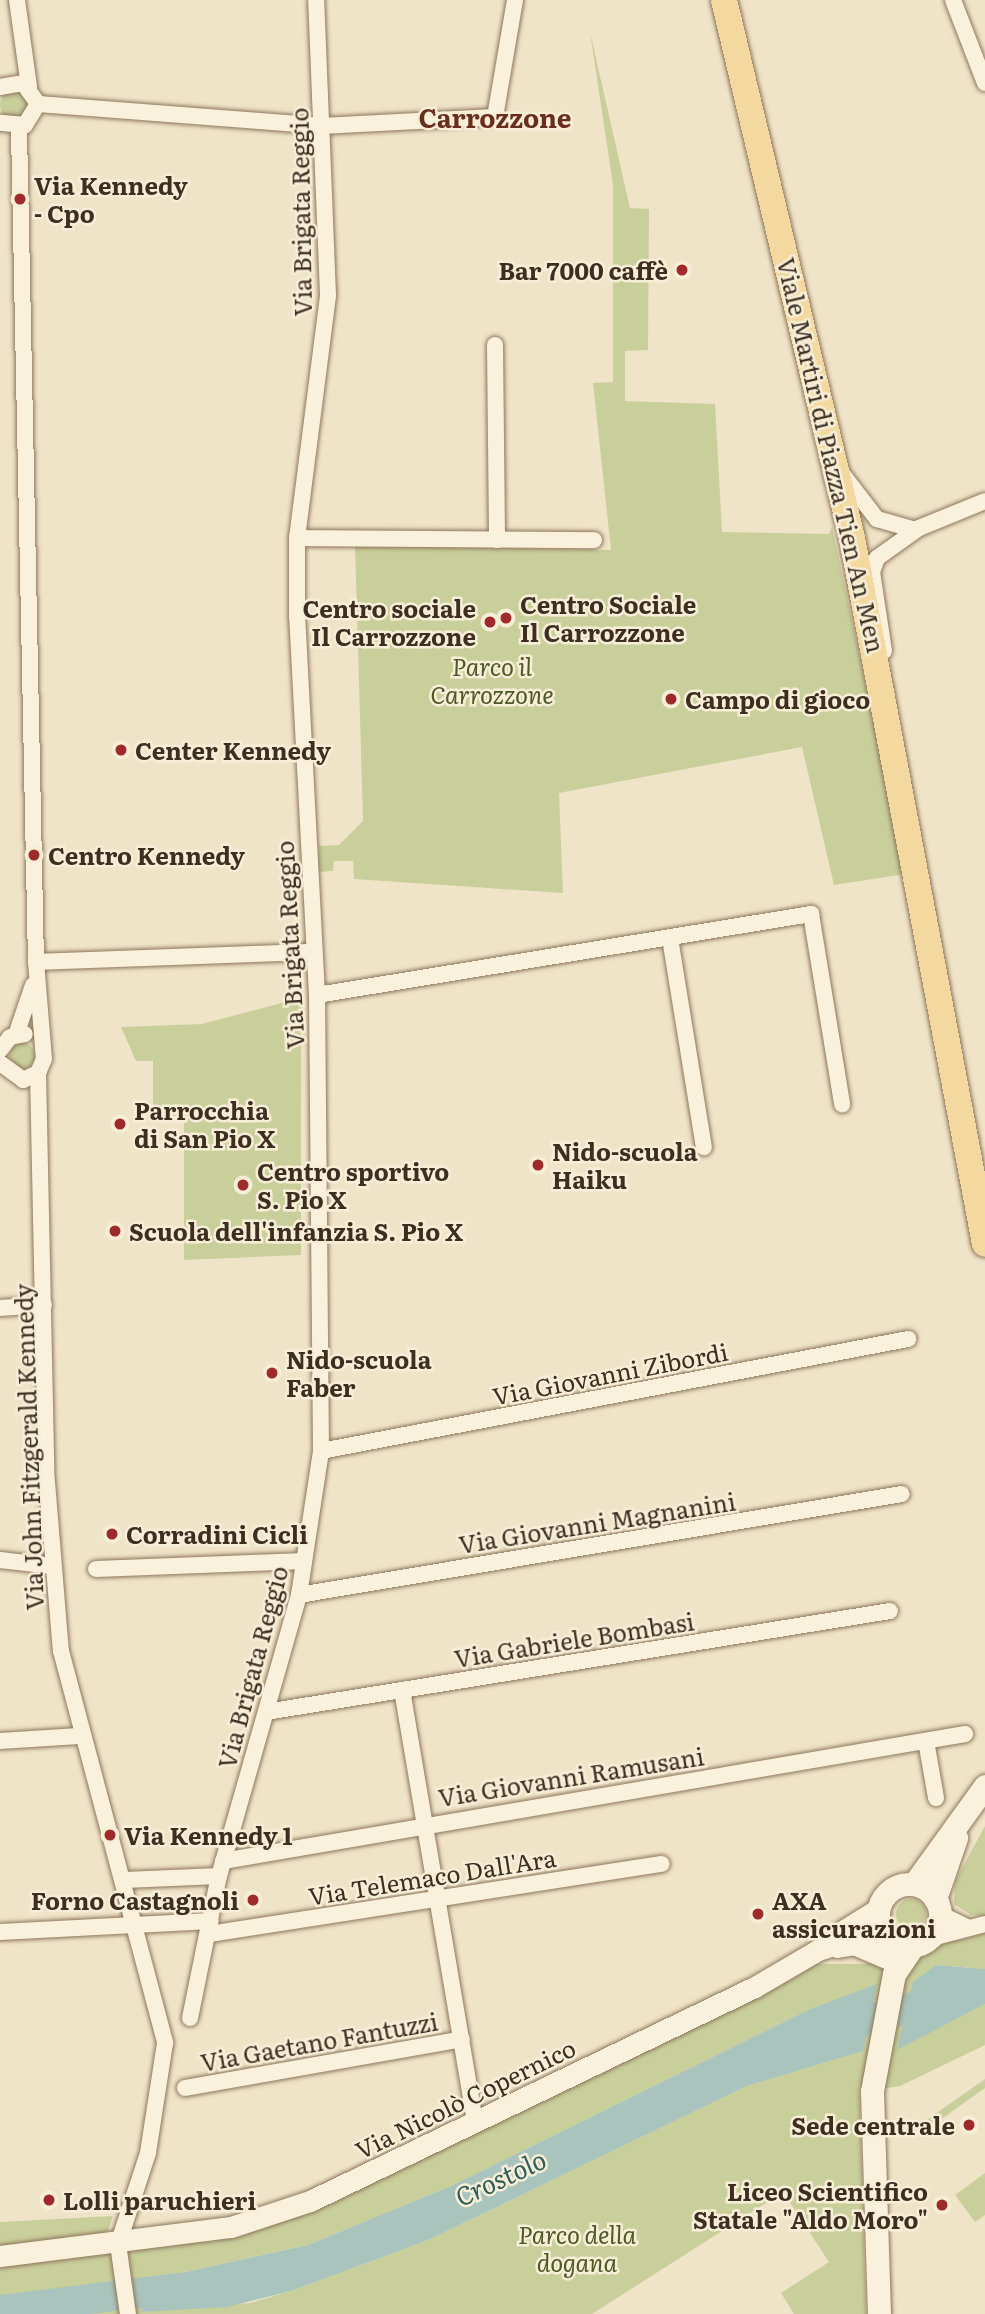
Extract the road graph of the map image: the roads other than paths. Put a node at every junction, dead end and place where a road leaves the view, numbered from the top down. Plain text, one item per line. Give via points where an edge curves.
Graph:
1 (17, 0) edge
2 (316, 0) edge
3 (515, 0) edge
4 (724, 0) edge
5 (953, 0) edge
6 (985, 83) edge
7 (15, 85) edge
8 (38, 104) junction
9 (0, 123) edge
10 (321, 126) junction
11 (19, 128) junction
12 (495, 345) dead end
13 (837, 466) junction
14 (985, 501) edge
15 (915, 530) junction
16 (297, 538) junction
17 (497, 540) junction
18 (594, 540) dead end
19 (883, 685) junction
20 (670, 938) junction
21 (314, 952) junction
22 (36, 962) junction
23 (317, 995) junction
24 (16, 1035) junction
25 (41, 1045) junction
26 (0, 1050) edge
27 (2, 1070) edge
28 (30, 1076) junction
29 (842, 1104) dead end
30 (704, 1147) dead end
31 (985, 1244) edge
32 (44, 1305) junction
33 (0, 1308) edge
34 (908, 1339) dead end
35 (321, 1451) junction
36 (902, 1494) dead end
37 (0, 1560) edge
38 (304, 1561) junction
39 (52, 1566) junction
40 (96, 1569) dead end
41 (299, 1595) junction
42 (890, 1611) dead end
43 (402, 1690) junction
44 (266, 1712) junction
45 (965, 1734) dead end
46 (79, 1736) junction
47 (0, 1741) edge
48 (926, 1741) junction
49 (985, 1786) edge
50 (936, 1798) dead end
51 (962, 1818) junction
52 (425, 1822) junction
53 (662, 1864) dead end
54 (221, 1869) junction
55 (124, 1880) junction
56 (914, 1884) junction
57 (438, 1896) junction
58 (937, 1906) junction
59 (138, 1926) junction
60 (978, 1926) edge
61 (210, 1927) junction
62 (0, 1932) edge
63 (921, 1942) junction
64 (888, 1949) junction
65 (818, 1950) junction
66 (190, 2018) dead end
67 (462, 2039) junction
68 (185, 2088) dead end
69 (475, 2122) junction
70 (120, 2253) junction
71 (0, 2256) edge
72 (128, 2314) edge
73 (879, 2314) edge

1 - 7 street
2 - 10 street, Via Brigata Reggio
3 - 10 street via 495,117
4 - 13 main road, Viale Martiri di Piazza Tien An Men
5 - 6 street
7 - 8 street
8 - 10 street
8 - 11 street via 34,116
9 - 11 street
10 - 16 street, Via Brigata Reggio via 328,295
11 - 22 street, Via John Fitzgerald Kennedy
12 - 17 street
13 - 15 street via 877,519
13 - 19 main road, Viale Martiri di Piazza Tien An Men
14 - 15 street
15 - 19 street via 885,548 872,572 883,630
16 - 17 street
16 - 21 street, Via Brigata Reggio via 300,748
17 - 18 street
19 - 31 main road, Viale Martiri di Piazza Tien An Men
20 - 23 street
20 - 29 street via 811,914
20 - 30 street
21 - 22 street
21 - 23 street, Via Brigata Reggio
22 - 24 street, Via John Fitzgerald Kennedy via 31,1000
22 - 25 street, Via John Fitzgerald Kennedy
23 - 35 street, Via Brigata Reggio
24 - 25 street
24 - 26 street, Via John Fitzgerald Kennedy
25 - 28 street, Via John Fitzgerald Kennedy
27 - 28 street
28 - 32 street, Via John Fitzgerald Kennedy via 40,1128
32 - 33 street
32 - 39 street, Via John Fitzgerald Kennedy
34 - 35 street, Via Giovanni Zibordi
35 - 38 street, Via Brigata Reggio
36 - 41 street, Via Giovanni Magnanini
37 - 39 street
38 - 40 street
38 - 41 street, Via Brigata Reggio
39 - 46 street, Via John Fitzgerald Kennedy
41 - 44 street, Via Brigata Reggio
42 - 43 street, Via Gabriele Bombasi
43 - 44 street, Via Gabriele Bombasi
43 - 52 street
44 - 54 street, Via Brigata Reggio
45 - 48 street, Via Giovanni Ramusani
46 - 47 street
46 - 55 street, Via John Fitzgerald Kennedy
48 - 50 street
48 - 52 street, Via Giovanni Ramusani
49 - 51 main road
51 - 56 main road
51 - 58 main road
52 - 54 street, Via Giovanni Ramusani
52 - 57 street
53 - 57 street, Via Telemaco Dall'Ara
54 - 55 street
54 - 61 street, Via Brigata Reggio
55 - 59 street, Via John Fitzgerald Kennedy
56 - 58 main road
56 - 64 main road via 895,1887
57 - 61 street, Via Telemaco Dall'Ara
57 - 67 street
58 - 60 street
58 - 63 main road
59 - 61 street, Via Telemaco Dall'Ara
59 - 62 street, Via Telemaco Dall'Ara
59 - 70 street, Via John Fitzgerald Kennedy via 165,2043 148,2153
60 - 63 street
61 - 66 street, Via Brigata Reggio
63 - 64 main road
64 - 65 street, Via Nicolò Copernico
64 - 65 street, Via Nicolò Copernico via 854,1944
64 - 73 main road via 872,2091
65 - 69 street, Via Nicolò Copernico
67 - 68 street, Via Gaetano Fantuzzi
67 - 69 street
69 - 70 street, Via Nicolò Copernico via 310,2201 230,2227
70 - 71 street, Via Nicolò Copernico
70 - 72 street

